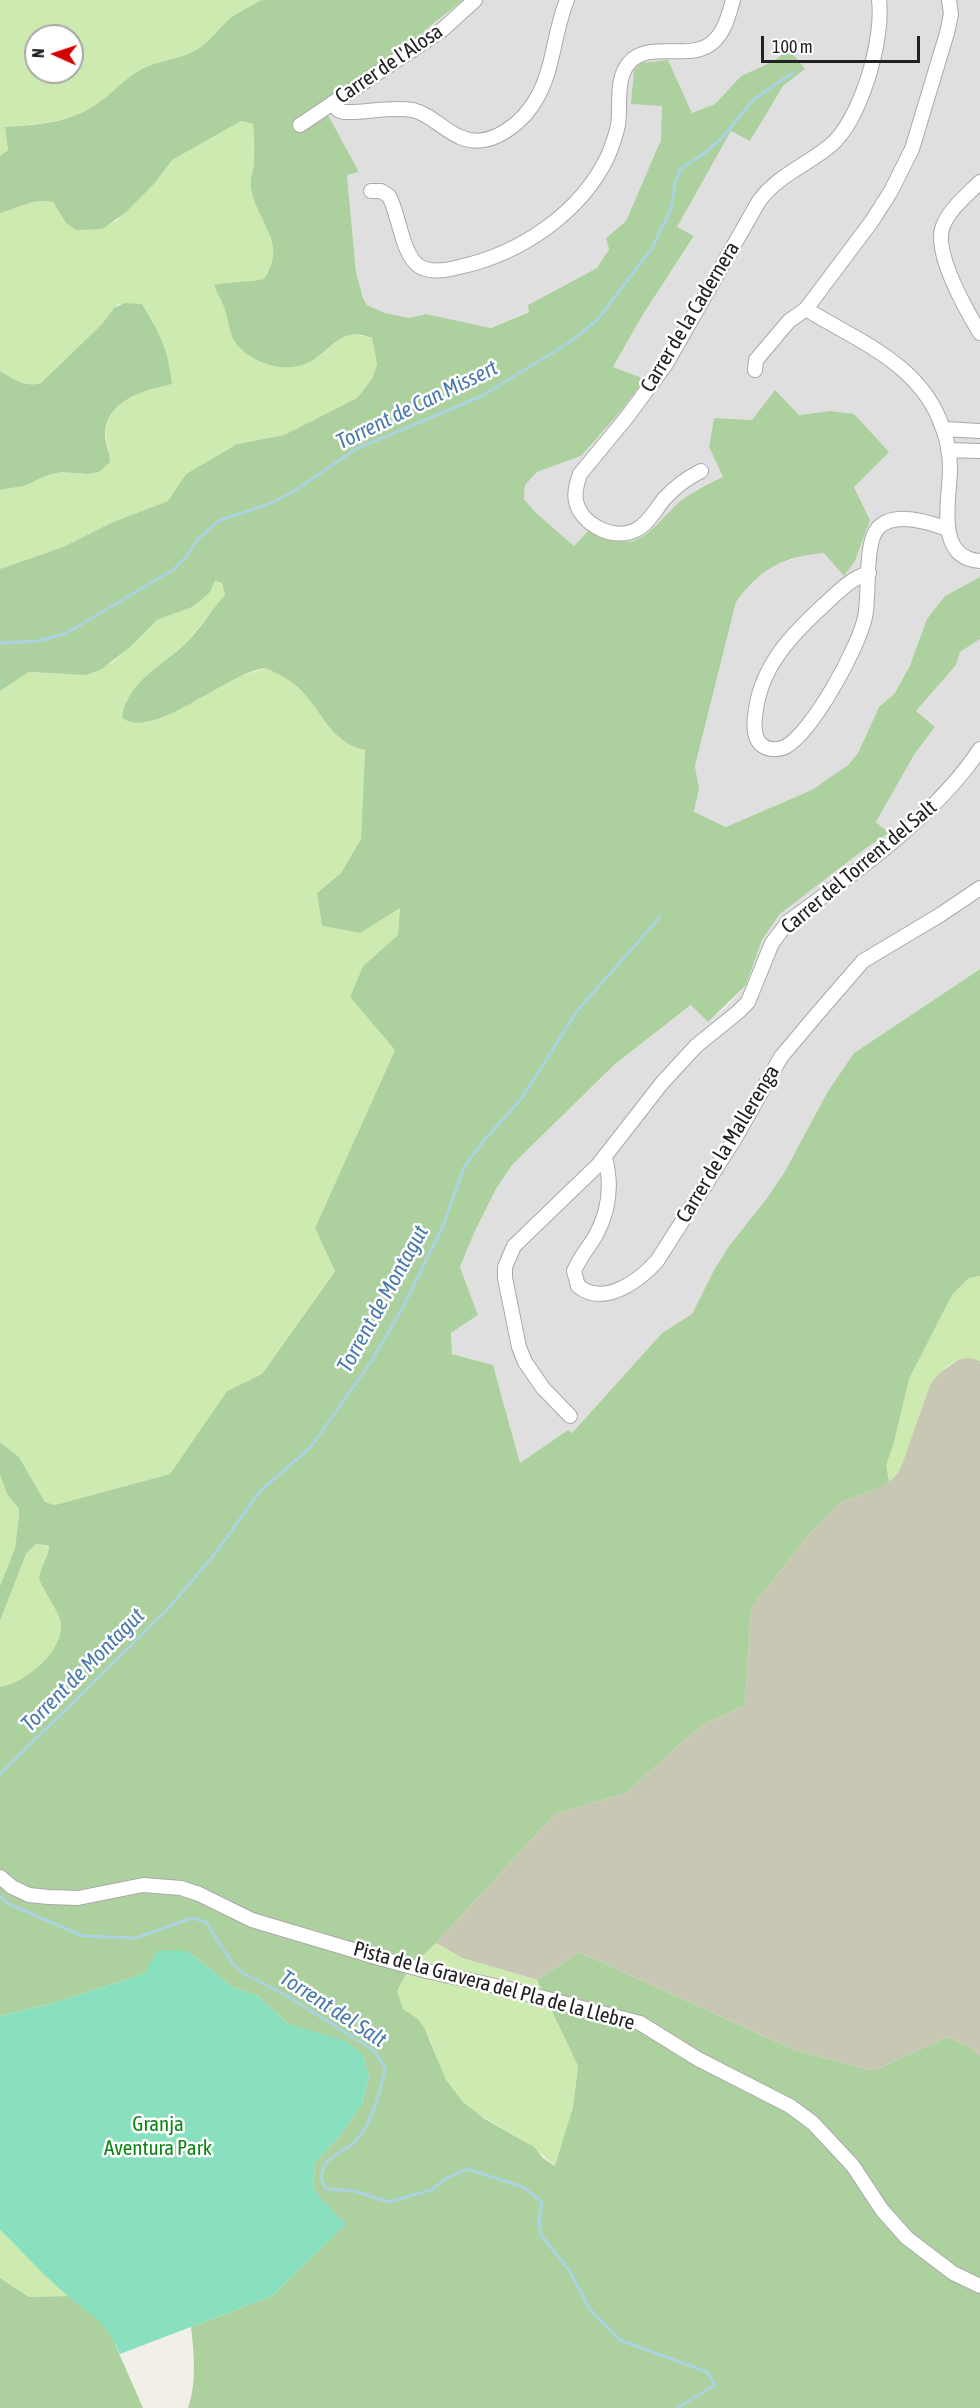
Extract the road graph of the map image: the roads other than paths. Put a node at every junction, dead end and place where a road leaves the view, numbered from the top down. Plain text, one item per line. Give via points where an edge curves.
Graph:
1 (475, 0) edge
2 (567, 0) edge
3 (733, 0) edge
4 (879, 0) edge
5 (950, 0) edge
6 (332, 103) junction
7 (300, 125) dead end
8 (980, 182) edge
9 (371, 191) dead end
10 (806, 309) junction
11 (980, 333) edge
12 (755, 370) dead end
13 (944, 429) junction
14 (980, 430) edge
15 (948, 450) junction
16 (980, 451) edge
17 (701, 471) dead end
18 (947, 529) junction
19 (980, 561) edge
20 (869, 573) junction
21 (980, 749) edge
22 (980, 888) edge
23 (604, 1158) junction
24 (570, 1416) dead end
25 (0, 1877) edge
26 (980, 2286) edge

1 - 6 street, Carrer de l'Alosa via 442,30
2 - 6 street via 539,95 508,131 497,136 462,138 413,110 345,112
3 - 9 street via 724,27 705,48 645,54 630,61 621,75 617,127 602,167 562,215 510,250 452,269 420,267 408,253 389,196
4 - 17 street, Carrer de la Cadernera via 873,58 849,123 834,142 775,182 763,196 666,364 580,474 577,503 585,518 600,529 629,533 644,525 674,489
5 - 10 street via 947,33 903,170 872,221
6 - 7 street, Carrer de l'Alosa
8 - 11 street via 947,219 942,228 941,247 949,272
10 - 12 street via 789,321 756,360
10 - 13 street via 903,369 927,395
13 - 14 street
13 - 15 street
15 - 16 street
15 - 18 street
18 - 19 street via 962,554
18 - 20 street via 902,519 883,523 872,539
20 - 20 street via 863,626 837,680 808,724 790,743 776,749 763,746 755,731 756,705 773,661 797,630 849,583
21 - 23 street, Carrer del Torrent del Salt via 960,778 932,806 779,932 748,1002 662,1083
22 - 23 street, Carrer de la Mallerenga via 863,961 781,1057 657,1261 620,1290 594,1293 578,1286 574,1271 603,1219 609,1186
23 - 24 street, Carrer del Torrent del Salt via 523,1236 505,1266 525,1362
25 - 26 street, Pista de la Gravera del Pla de la Llebre via 30,1895 49,1897 78,1898 143,1885 181,1888 252,1920 383,1959 640,2024 790,2106 813,2123 853,2166 907,2238 953,2273

